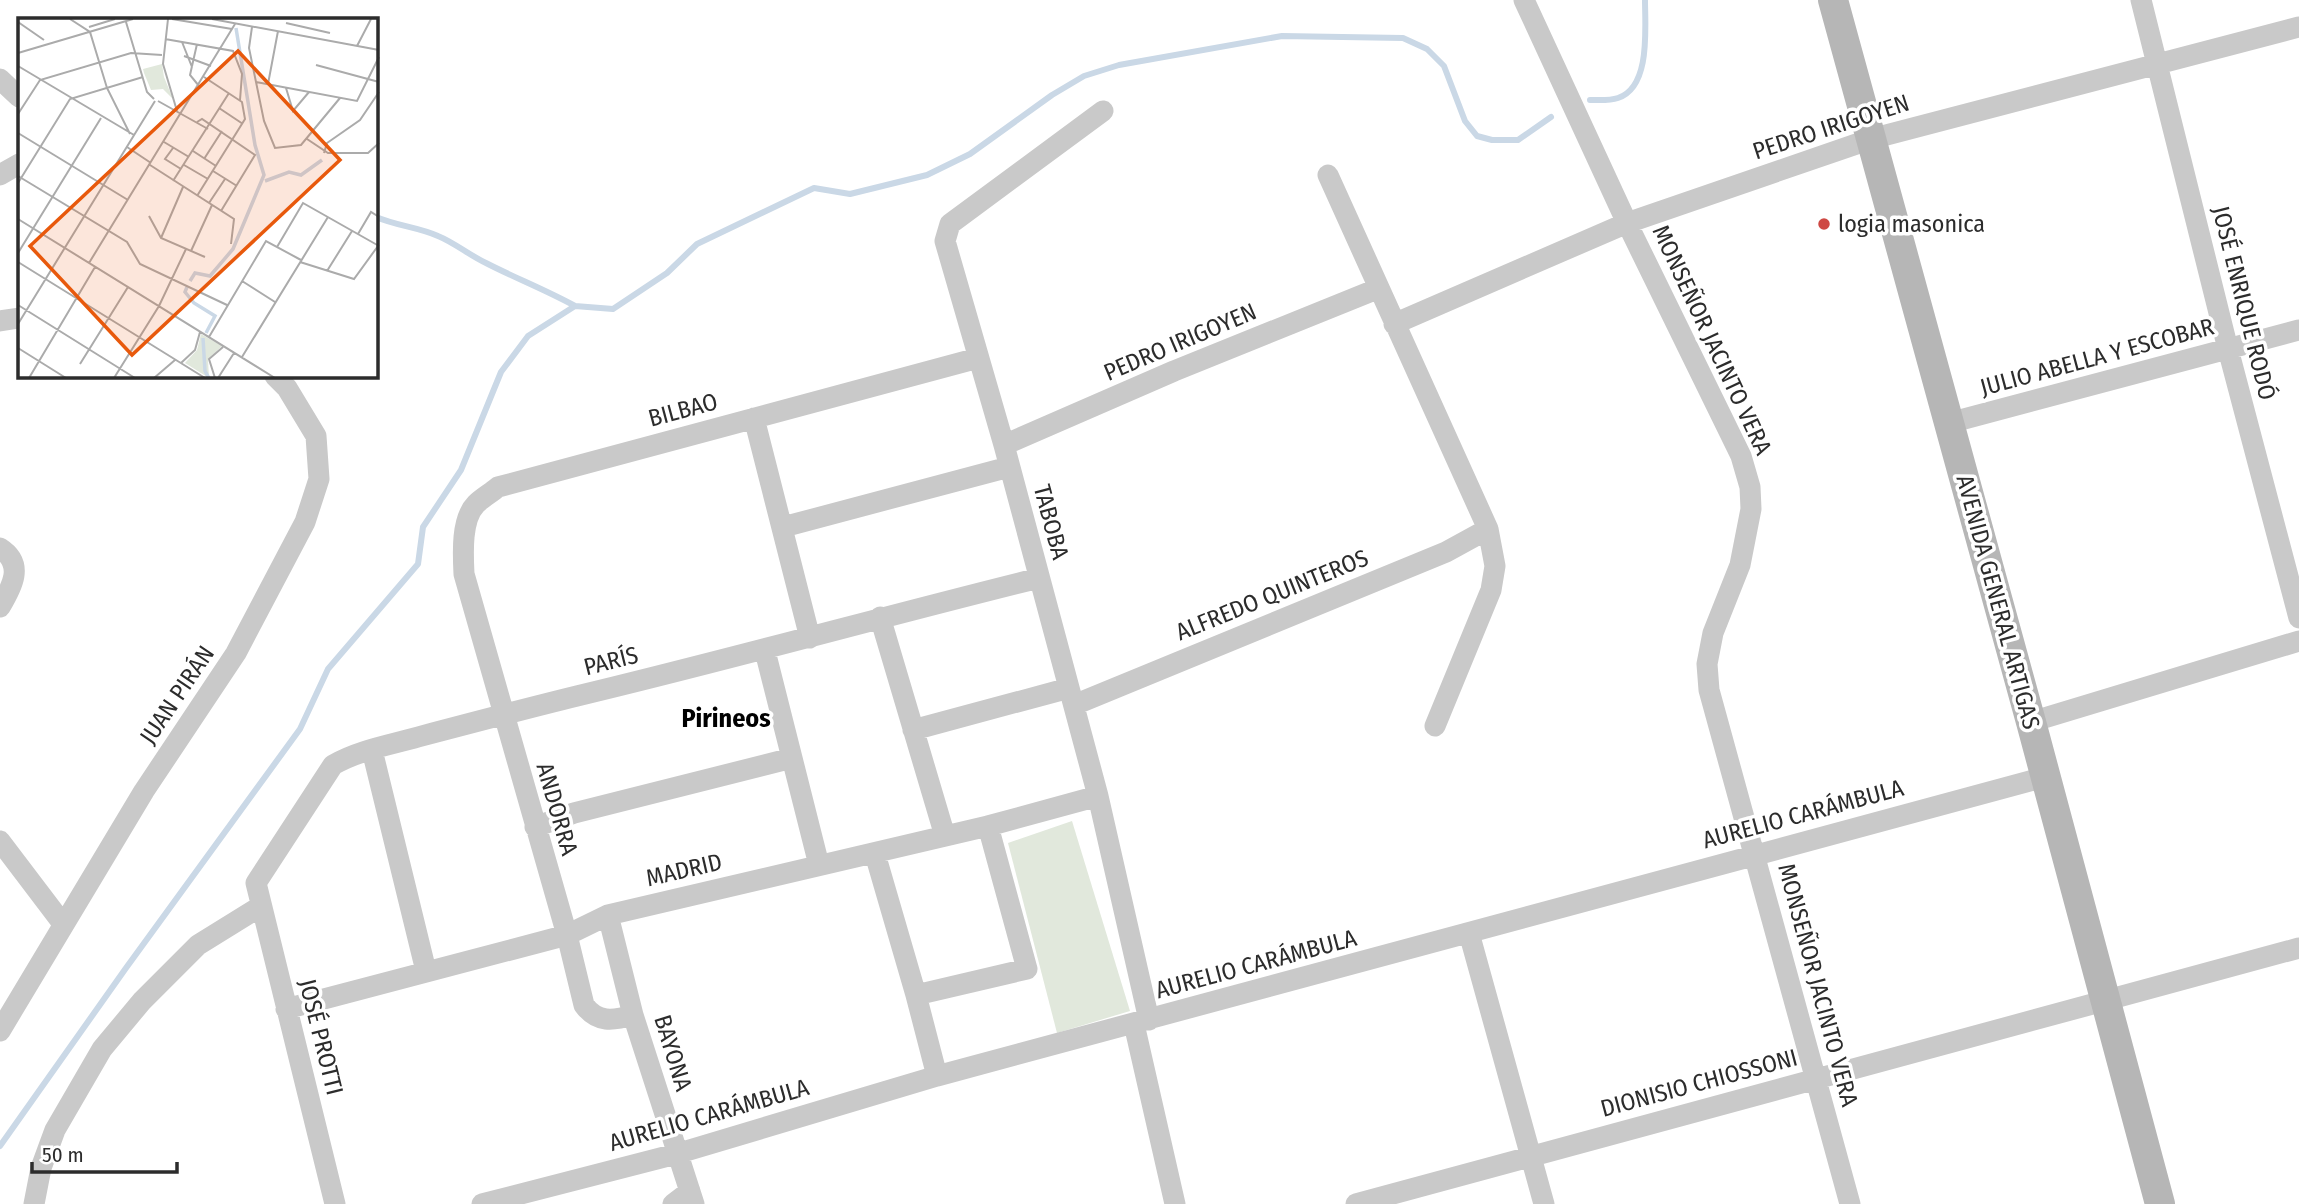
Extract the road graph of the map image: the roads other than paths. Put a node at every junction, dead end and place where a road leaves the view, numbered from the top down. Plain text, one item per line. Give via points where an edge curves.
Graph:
1 (1524, 0) edge
2 (1833, 0) edge
3 (2141, 0) edge
4 (2299, 27) edge
5 (2158, 65) junction
6 (0, 79) edge
7 (18, 96) edge
8 (1103, 111) dead end
9 (1871, 139) junction
10 (18, 165) edge
11 (0, 175) edge
12 (1328, 175) dead end
13 (1626, 223) junction
14 (1377, 289) junction
15 (18, 318) edge
16 (0, 321) edge
17 (1394, 324) junction
18 (2299, 330) edge
19 (2228, 349) junction
20 (978, 358) junction
21 (277, 378) edge
22 (754, 418) junction
23 (1949, 423) junction
24 (1003, 445) junction
25 (1009, 467) junction
26 (783, 527) junction
27 (1488, 529) junction
28 (0, 548) edge
29 (464, 574) joint
30 (1039, 578) junction
31 (0, 607) edge
32 (880, 617) junction
33 (2299, 618) edge
34 (810, 638) junction
35 (2299, 641) edge
36 (765, 651) junction
37 (1071, 696) junction
38 (504, 714) junction
39 (2031, 722) junction
40 (1435, 726) dead end
41 (913, 730) junction
42 (372, 750) junction
43 (792, 758) junction
44 (2045, 777) junction
45 (1098, 796) junction
46 (988, 826) junction
47 (534, 827) junction
48 (945, 836) junction
49 (2, 849) edge
50 (875, 854) junction
51 (1755, 854) junction
52 (819, 865) junction
53 (256, 883) joint
54 (261, 906) junction
55 (608, 915) junction
56 (63, 924) junction
57 (1469, 933) junction
58 (567, 934) junction
59 (2299, 948) edge
60 (426, 971) junction
61 (916, 995) junction
62 (2104, 1000) junction
63 (286, 1009) junction
64 (633, 1015) junction
65 (1142, 1022) junction
66 (0, 1031) edge
67 (937, 1076) junction
68 (1815, 1079) junction
69 (676, 1154) junction
70 (1531, 1155) junction
71 (686, 1200) edge
72 (34, 1204) edge
73 (335, 1204) edge
74 (482, 1204) edge
75 (1175, 1204) edge
76 (1356, 1204) edge
77 (1544, 1204) edge
78 (1850, 1204) edge
79 (2160, 1204) edge

1 - 13 street, MONSEÑOR JACINTO VERA
2 - 9 main road, AVENIDA GENERAL ARTIGAS
3 - 5 street, JOSÉ ENRIQUE RODÓ
4 - 5 street, PEDRO IRIGOYEN
5 - 9 street, PEDRO IRIGOYEN
5 - 19 street, JOSÉ ENRIQUE RODÓ
6 - 7 street
8 - 20 street, TABOBA via 950,223 945,241
9 - 13 street, PEDRO IRIGOYEN
9 - 23 main road, AVENIDA GENERAL ARTIGAS
10 - 11 street
12 - 14 street
13 - 17 street, PEDRO IRIGOYEN
13 - 51 street, MONSEÑOR JACINTO VERA via 1741,456 1750,487 1751,509 1740,565 1713,633 1707,664 1709,690
14 - 17 street
14 - 24 street, PEDRO IRIGOYEN
15 - 16 street
17 - 27 street
18 - 19 street, JULIO ABELLA Y ESCOBAR
19 - 23 street, JULIO ABELLA Y ESCOBAR
19 - 33 street, JOSÉ ENRIQUE RODÓ
20 - 22 street, BILBAO
20 - 24 street, TABOBA
21 - 56 street, JUAN PIRÁN via 316,436 318,479 304,522 236,653
22 - 26 street
22 - 29 street, BILBAO via 498,487 474,506 462,551
23 - 39 main road, AVENIDA GENERAL ARTIGAS
24 - 25 street, TABOBA
25 - 26 street
25 - 30 street, TABOBA
26 - 34 street
27 - 37 street, ALFREDO QUINTEROS via 1446,552
27 - 40 street via 1494,566 1491,590
28 - 31 street via 9,554 15,570
29 - 38 street, ANDORRA
30 - 32 street, PARÍS
30 - 37 street, TABOBA
32 - 34 street, PARÍS
32 - 41 street
34 - 36 street, PARÍS
35 - 39 street
36 - 38 street, PARÍS
36 - 43 street
37 - 41 street, ALFREDO QUINTEROS
37 - 45 street, TABOBA
38 - 42 street, PARÍS
38 - 47 street, ANDORRA
39 - 44 main road, AVENIDA GENERAL ARTIGAS
41 - 48 street
42 - 53 street, PARÍS via 333,765
42 - 60 street
43 - 47 street
43 - 52 street
44 - 51 street, AURELIO CARÁMBULA
44 - 62 main road, AVENIDA GENERAL ARTIGAS
45 - 46 street, MADRID
45 - 65 street, TABOBA
46 - 48 street, MADRID
46 - 61 street via 1027,969
47 - 58 street, ANDORRA
48 - 50 street, MADRID
49 - 56 street
50 - 52 street, MADRID
50 - 61 street
51 - 57 street, AURELIO CARÁMBULA
51 - 68 street, MONSEÑOR JACINTO VERA
52 - 55 street, MADRID
53 - 54 street, JOSÉ PROTTI
54 - 63 street, JOSÉ PROTTI
54 - 72 street via 198,945 102,1049 55,1130
55 - 58 street, MADRID
55 - 64 street, BAYONA
56 - 66 street, JUAN PIRÁN
57 - 65 street, AURELIO CARÁMBULA
57 - 70 street
58 - 60 street, MADRID
58 - 64 street, ANDORRA via 584,1005 591,1014 615,1019
59 - 62 street, DIONISIO CHIOSSONI
60 - 63 street, MADRID
61 - 67 street
62 - 68 street, DIONISIO CHIOSSONI
62 - 79 main road, AVENIDA GENERAL ARTIGAS
63 - 73 street, JOSÉ PROTTI
64 - 69 street, BAYONA
65 - 67 street, AURELIO CARÁMBULA
65 - 75 street, TABOBA
67 - 69 street, AURELIO CARÁMBULA
68 - 70 street, DIONISIO CHIOSSONI
68 - 78 street, MONSEÑOR JACINTO VERA
69 - 71 street, BAYONA
69 - 74 street, AURELIO CARÁMBULA
70 - 76 street, DIONISIO CHIOSSONI
70 - 77 street

